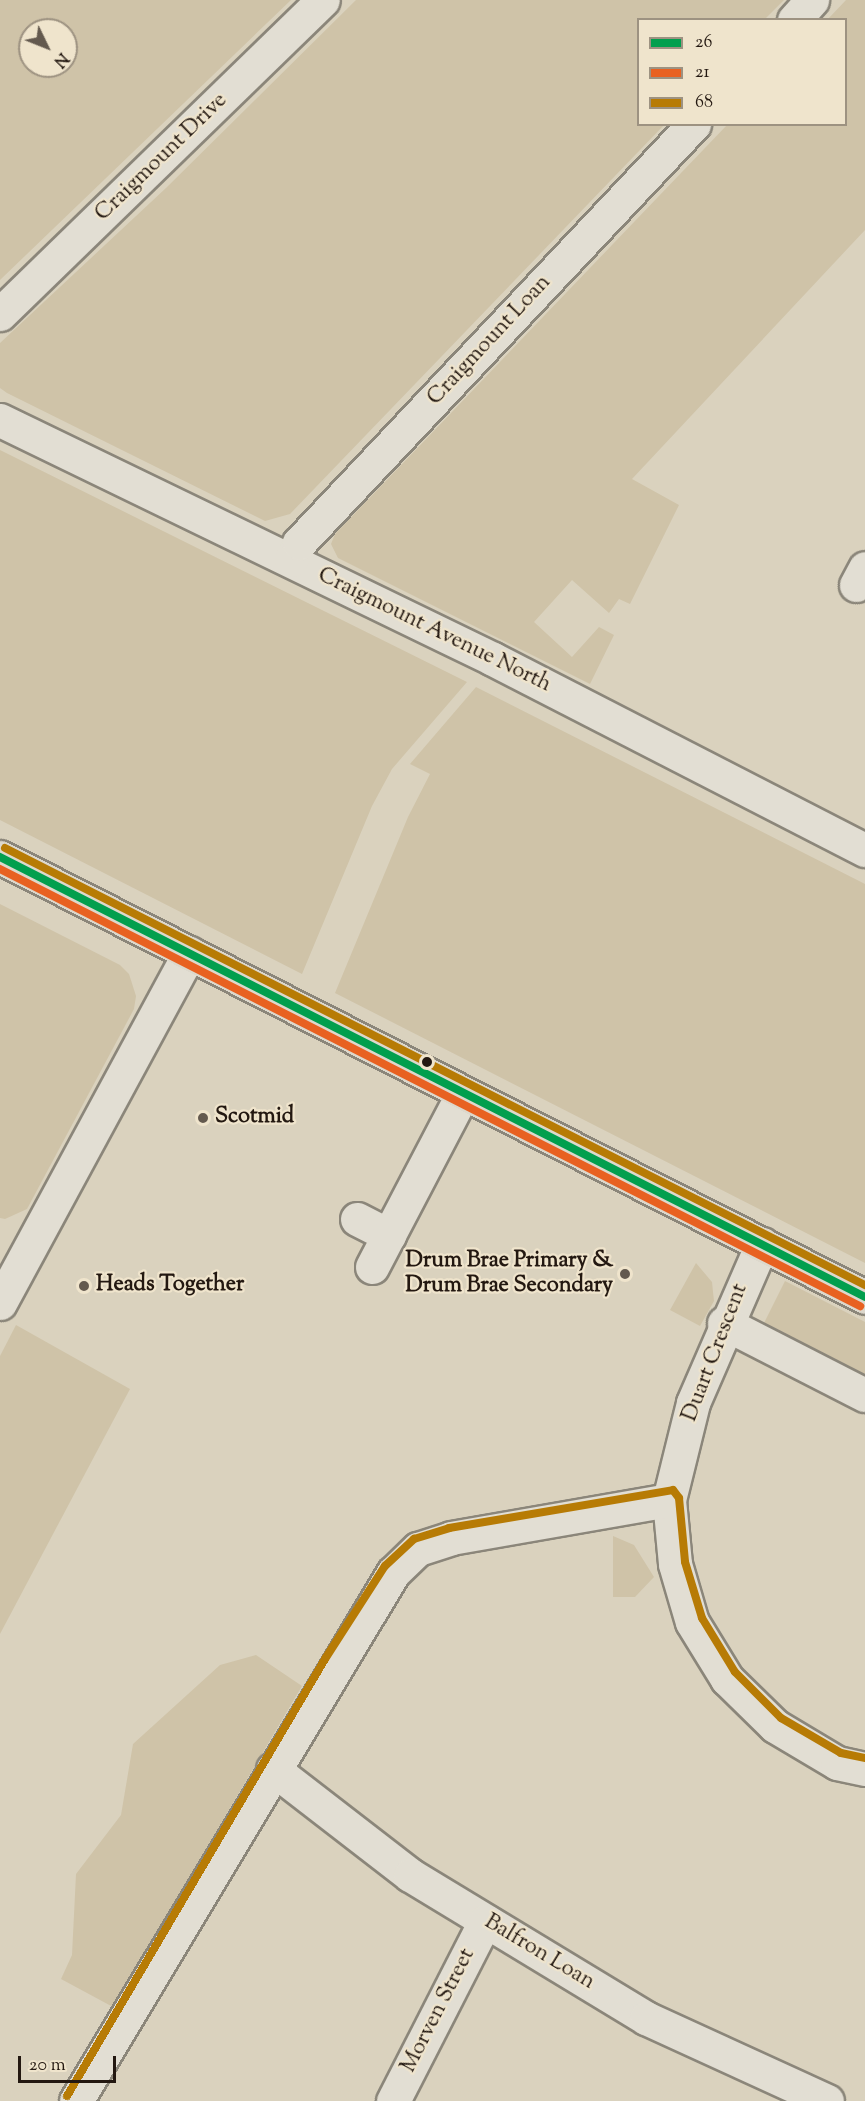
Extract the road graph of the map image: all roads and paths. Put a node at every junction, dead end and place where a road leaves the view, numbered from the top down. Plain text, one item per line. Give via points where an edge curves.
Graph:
1 (323, 0) edge
2 (812, 0) edge
3 (796, 18) edge
4 (692, 126) edge
5 (0, 314) edge
6 (0, 420) edge
7 (291, 560) junction
8 (865, 850) edge
9 (0, 857) edge
10 (189, 952) junction
11 (463, 1093) junction
12 (357, 1219) dead end
13 (388, 1235) junction
14 (762, 1244) junction
15 (12, 1254) edge
16 (372, 1267) dead end
17 (865, 1297) edge
18 (0, 1303) edge
19 (724, 1323) junction
20 (865, 1395) edge
21 (669, 1500) junction
22 (273, 1769) junction
23 (865, 1769) edge
24 (486, 1921) junction
25 (76, 2101) edge
26 (393, 2101) edge
27 (827, 2101) edge

1 - 5 street, Craigmount Drive
2 - 3 street
4 - 7 street, Craigmount Loan via 299,543
6 - 7 street, Craigmount Avenue North
7 - 8 street, Craigmount Avenue North
9 - 10 main road
10 - 11 main road
10 - 15 street
11 - 13 street
11 - 14 main road
12 - 13 street
13 - 16 street
14 - 17 main road
14 - 19 street, Duart Crescent
15 - 18 street
19 - 20 street
19 - 21 street, Duart Crescent via 693,1403
21 - 22 street via 451,1538 418,1549 393,1573
21 - 23 street, Duart Crescent via 675,1564 692,1622 727,1679 775,1726 837,1763
22 - 24 street, Balfron Loan via 410,1875
22 - 25 street
24 - 26 street, Morven Street
24 - 27 street, Balfron Loan via 646,2018

